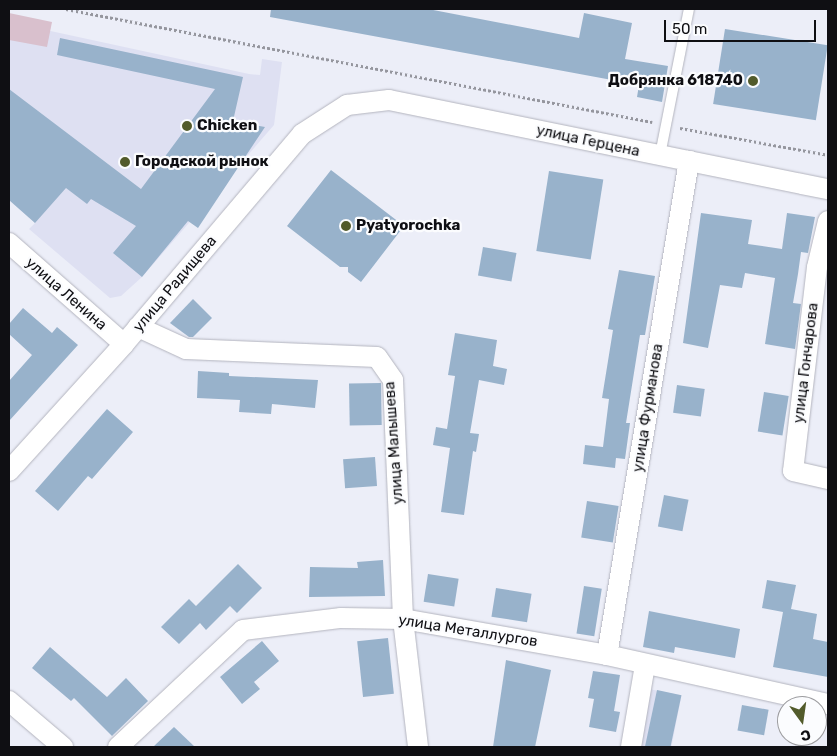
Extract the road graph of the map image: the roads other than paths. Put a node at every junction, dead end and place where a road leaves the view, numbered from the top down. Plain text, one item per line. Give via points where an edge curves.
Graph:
1 (689, 9) edge
2 (347, 105) joint
3 (660, 155) junction
4 (689, 162) junction
5 (828, 189) edge
6 (828, 220) edge
7 (9, 243) edge
8 (138, 327) junction
9 (124, 344) junction
10 (9, 471) edge
11 (828, 479) edge
12 (403, 619) junction
13 (607, 655) junction
14 (646, 665) junction
15 (9, 700) edge
16 (828, 704) edge
17 (63, 747) edge
18 (118, 747) edge
19 (418, 747) edge
20 (631, 747) edge

1 - 3 lane
2 - 3 street, улица Герцена via 389,100
2 - 8 street, улица Радищева via 302,134
3 - 4 street, улица Герцена
4 - 5 street, улица Герцена
4 - 13 street, улица Фурманова
6 - 11 street, улица Гончарова via 817,267 793,471
7 - 9 street, улица Ленина
8 - 9 street, улица Радищева
8 - 12 street, улица Малышева via 186,350 378,357 392,380
9 - 10 street, улица Радищева
12 - 13 street, улица Металлургов
12 - 18 street, улица Металлургов via 342,618 243,630
12 - 19 street, улица Малышева
13 - 14 street, улица Металлургов
14 - 16 street, улица Металлургов
14 - 20 street
15 - 17 street

